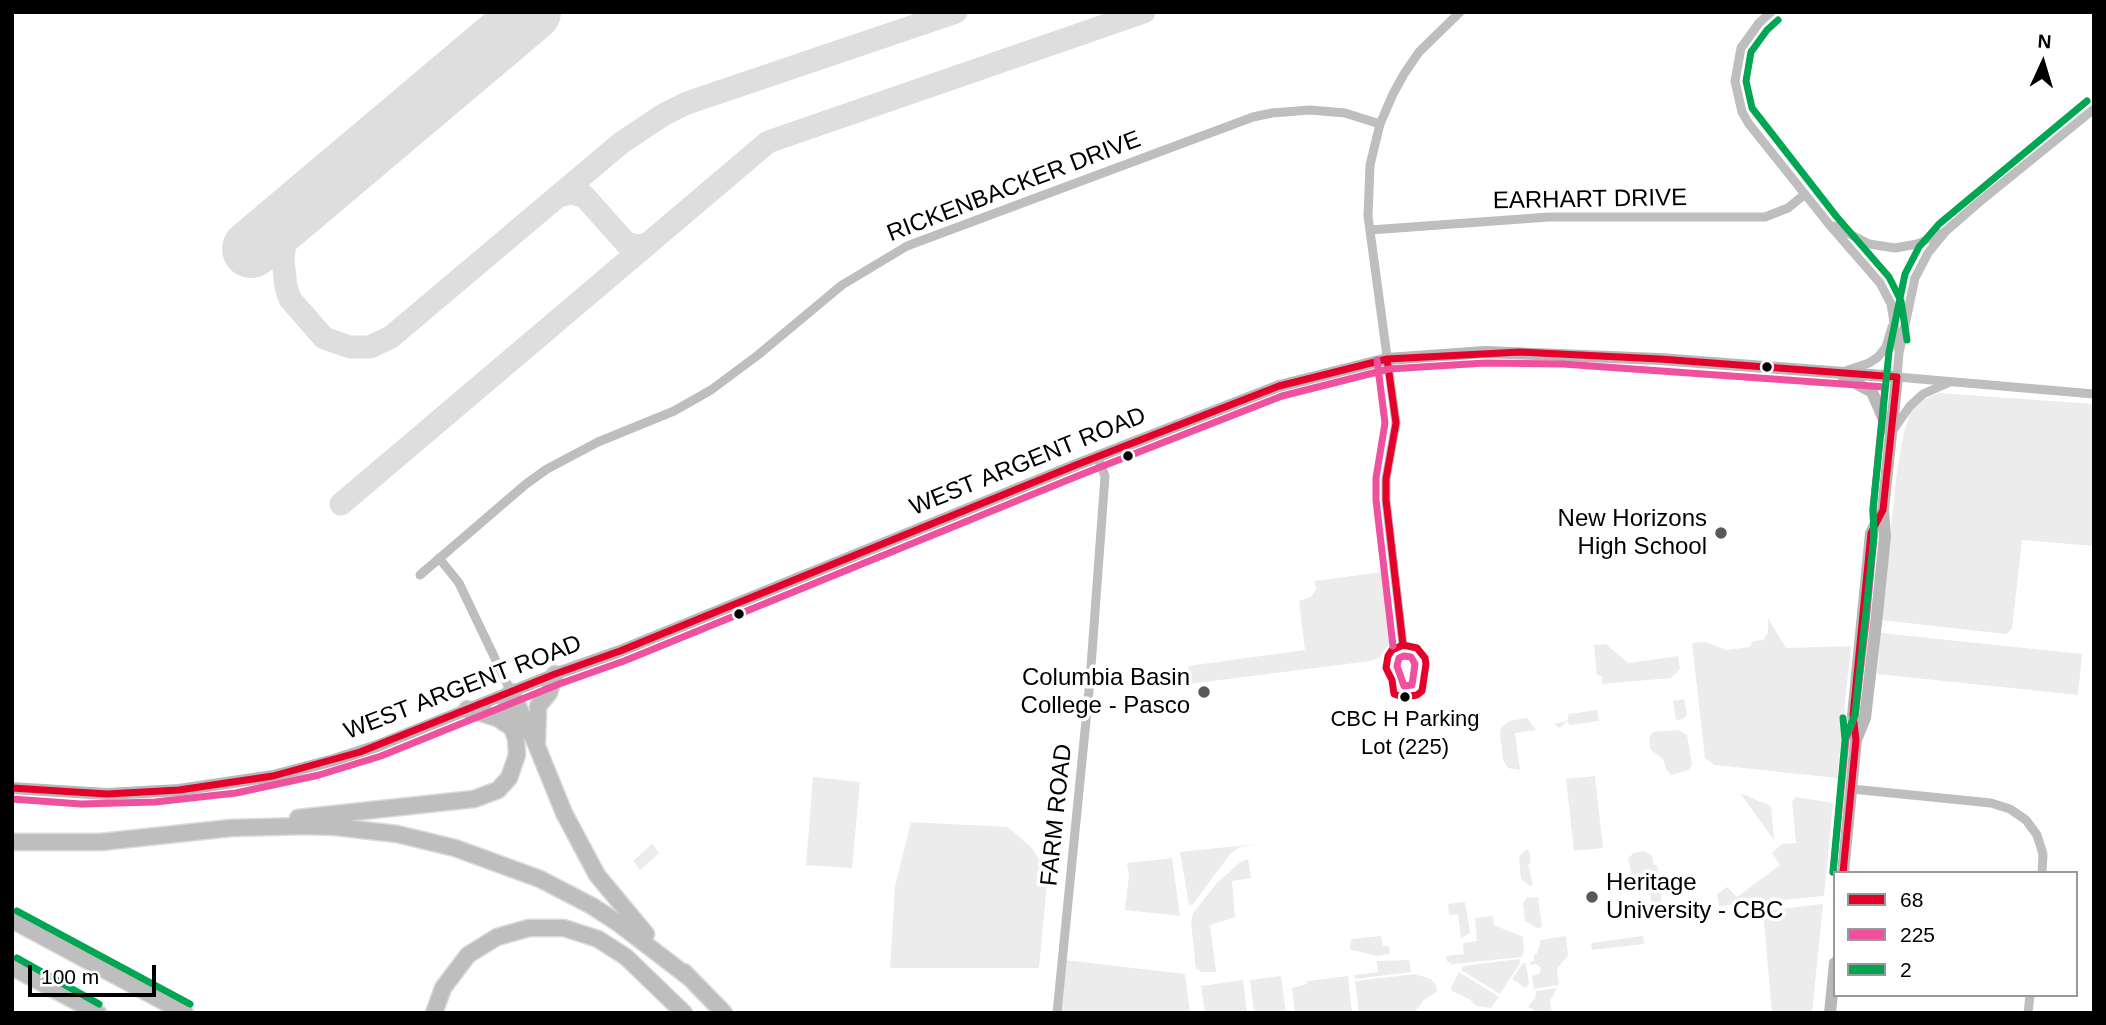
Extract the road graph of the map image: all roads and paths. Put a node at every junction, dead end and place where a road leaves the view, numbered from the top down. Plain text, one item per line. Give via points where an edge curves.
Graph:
1 (1460, 12) edge
2 (1771, 12) edge
3 (2094, 109) edge
4 (1380, 124) junction
5 (1805, 194) junction
6 (1828, 223) junction
7 (1370, 230) junction
8 (1946, 231) junction
9 (1893, 322) junction
10 (1899, 354) junction
11 (1387, 359) junction
12 (1836, 372) junction
13 (1897, 377) junction
14 (1951, 382) junction
15 (2094, 394) edge
16 (1890, 434) junction
17 (1097, 456) junction
18 (439, 558) junction
19 (420, 575) dead end
20 (1403, 645) dead end
21 (555, 674) junction
22 (511, 692) junction
23 (467, 709) junction
24 (511, 727) junction
25 (537, 744) junction
26 (12, 788) edge
27 (1852, 789) junction
28 (231, 828) junction
29 (12, 842) edge
30 (1843, 871) edge
31 (2042, 871) edge
32 (12, 920) edge
33 (12, 967) edge
34 (691, 979) junction
35 (1833, 983) edge
36 (96, 1013) edge
37 (185, 1013) edge
38 (434, 1013) edge
39 (684, 1013) edge
40 (724, 1013) edge
41 (1056, 1013) edge
42 (1830, 1013) edge

1 - 4 street via 1419,52 1392,94
2 - 5 street via 1741,48 1735,81 1749,124
3 - 8 street
4 - 7 street via 1370,165
4 - 18 street, RICKENBACKER DRIVE via 1345,113 1310,110 1253,117 907,246 842,285 711,390 547,469
5 - 6 street
5 - 7 street, EARHART DRIVE via 1788,208 1765,216 1549,217
6 - 8 street via 1868,244 1895,248
6 - 9 street via 1886,292
7 - 11 street
8 - 10 street via 1915,278
9 - 10 street
9 - 12 street via 1878,357 1856,369
10 - 13 street
11 - 12 main road, WEST ARGENT ROAD via 1520,352
11 - 17 main road, WEST ARGENT ROAD via 1279,386
11 - 20 street via 1396,423 1386,500
12 - 13 main road, WEST ARGENT ROAD
12 - 16 main road via 1872,392
13 - 14 street, WEST ARGENT ROAD
13 - 16 main road
14 - 15 street, WEST ARGENT ROAD
14 - 16 street via 1923,394
16 - 27 main road via 1882,510 1885,536 1865,718 1856,740
17 - 21 main road, WEST ARGENT ROAD
17 - 41 street, FARM ROAD via 1105,476 1090,680
18 - 19 street, RICKENBACKER DRIVE
18 - 22 street via 463,591
21 - 22 main road, WEST ARGENT ROAD
21 - 25 highway via 549,693 538,706
22 - 23 main road, WEST ARGENT ROAD
22 - 24 highway via 506,710
22 - 25 highway
23 - 24 highway
23 - 26 main road, WEST ARGENT ROAD via 360,752 234,783 107,794
24 - 28 highway via 516,762 504,784 490,794
25 - 34 highway via 564,813 597,875 635,923
27 - 30 main road
27 - 31 street via 1991,803 2010,809 2037,835
28 - 29 highway via 101,842
28 - 34 highway via 336,827 397,834 455,848 540,879 592,906
32 - 37 highway
33 - 36 highway
34 - 40 highway
35 - 42 main road
38 - 39 highway via 443,988 468,955 497,937 529,928 564,928 598,939 626,957

